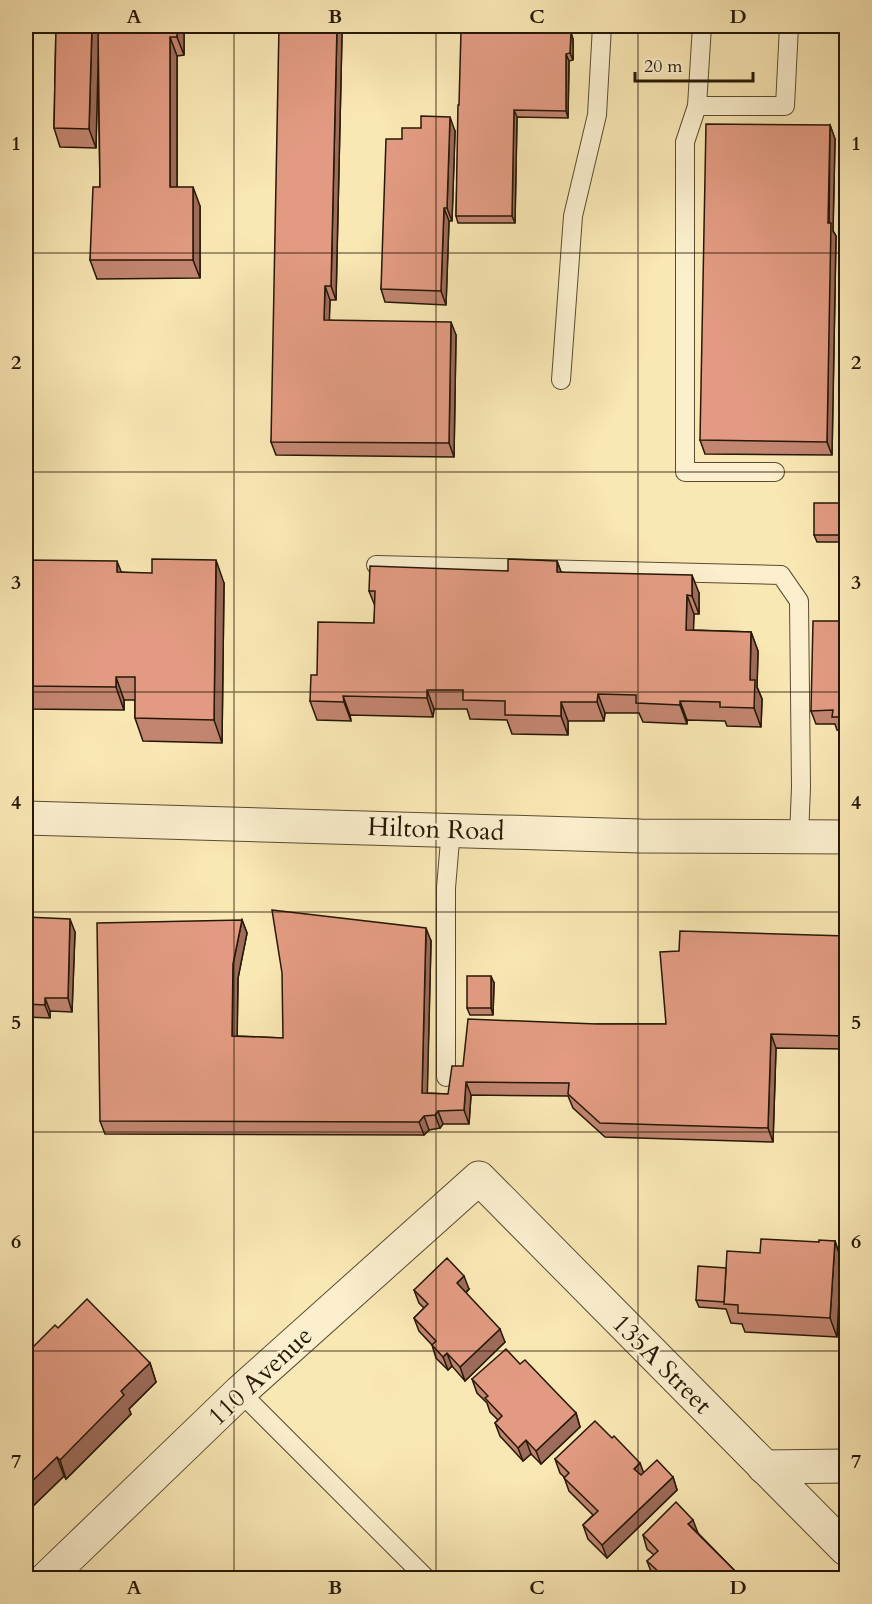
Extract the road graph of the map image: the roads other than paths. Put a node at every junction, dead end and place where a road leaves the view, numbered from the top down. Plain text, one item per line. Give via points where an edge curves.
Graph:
1 (602, 26) edge
2 (702, 26) edge
3 (789, 26) edge
4 (697, 106) junction
5 (561, 380) dead end
6 (775, 472) dead end
7 (376, 565) edge
8 (26, 818) edge
9 (451, 829) junction
10 (800, 837) junction
11 (846, 837) edge
12 (446, 1077) dead end
13 (479, 1178) joint
14 (240, 1392) junction
15 (846, 1466) edge
16 (764, 1467) junction
17 (846, 1549) edge
18 (47, 1578) edge
19 (426, 1578) edge

1 - 5 lane via 597,115 573,216
2 - 4 lane
3 - 4 lane via 785,106
4 - 6 lane via 685,142 685,472
7 - 10 lane via 781,575 799,601
8 - 9 street, Hilton Road
9 - 10 street, Hilton Road
9 - 12 lane via 446,888
10 - 11 street, Hilton Road
13 - 14 street, 110 Avenue
13 - 16 street, 135A Street
14 - 18 street, 110 Avenue
14 - 19 lane
15 - 16 street
16 - 17 street, 135A Street

